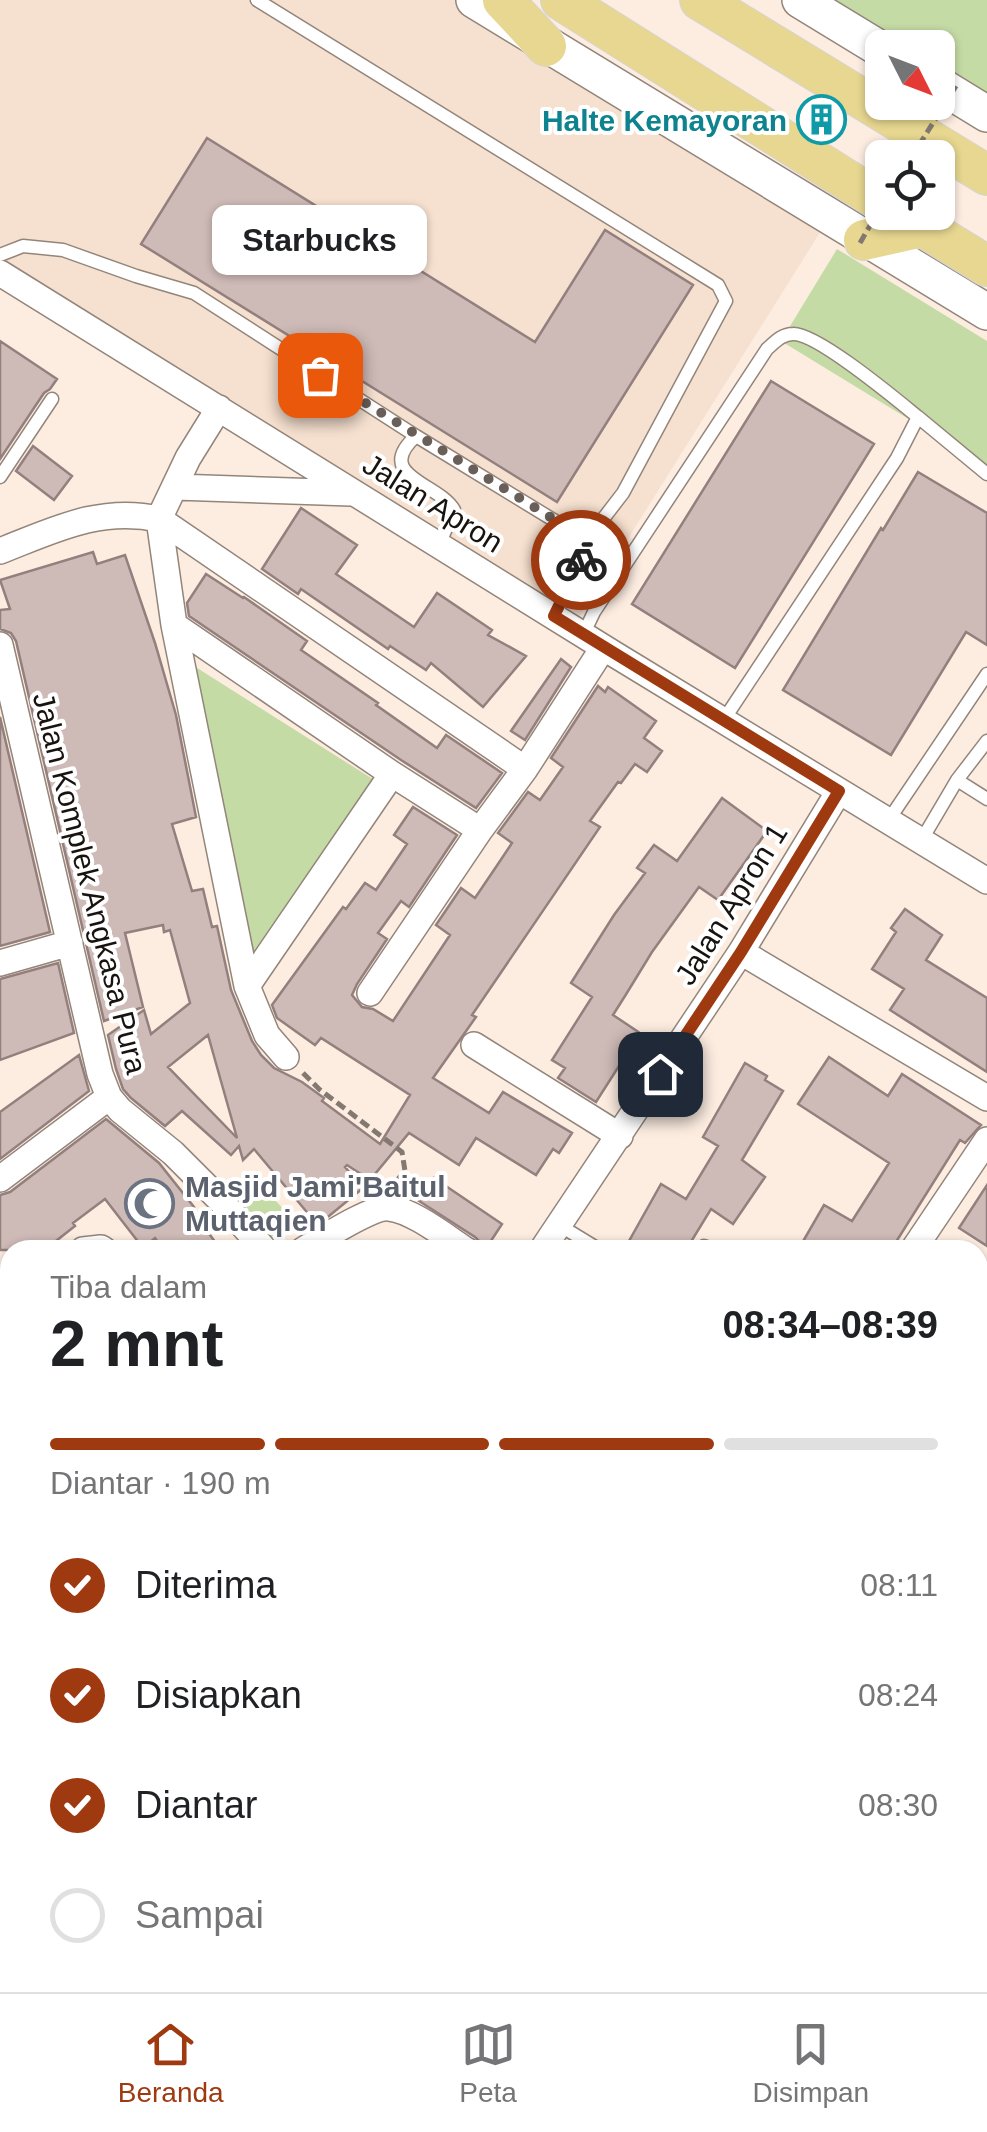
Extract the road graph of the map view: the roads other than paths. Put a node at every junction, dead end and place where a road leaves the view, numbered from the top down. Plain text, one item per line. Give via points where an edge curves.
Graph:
1 (258, 0) edge
2 (474, 0) edge
3 (504, 0) edge
4 (561, 0) edge
5 (800, 0) edge
6 (716, 6) edge
7 (865, 40) edge
8 (546, 46) junction
9 (955, 91) edge
10 (987, 114) edge
11 (987, 175) edge
12 (865, 217) edge
13 (865, 218) edge
14 (882, 230) edge
15 (927, 230) edge
16 (0, 254) edge
17 (987, 266) edge
18 (0, 273) edge
19 (987, 312) edge
20 (52, 398) dead end
21 (218, 408) junction
22 (918, 418) junction
23 (416, 436) junction
24 (987, 474) edge
25 (0, 477) edge
26 (176, 488) junction
27 (355, 493) junction
28 (159, 519) junction
29 (583, 545) junction
30 (439, 546) junction
31 (0, 551) edge
32 (554, 616) junction
33 (174, 625) junction
34 (593, 641) junction
35 (0, 646) edge
36 (987, 674) edge
37 (723, 720) junction
38 (987, 740) edge
39 (525, 769) junction
40 (392, 774) junction
41 (956, 780) junction
42 (839, 791) junction
43 (987, 799) edge
44 (888, 821) junction
45 (480, 830) junction
46 (921, 841) junction
47 (987, 880) edge
48 (70, 943) junction
49 (741, 952) junction
50 (0, 963) edge
51 (248, 986) junction
52 (370, 994) dead end
53 (474, 1045) dead end
54 (286, 1058) road end
55 (109, 1097) junction
56 (987, 1098) edge
57 (620, 1136) junction
58 (987, 1140) edge
59 (0, 1179) edge
60 (559, 1225) junction
61 (256, 1240) edge
62 (322, 1240) edge
63 (450, 1240) edge
64 (549, 1240) edge
65 (584, 1240) edge
66 (920, 1240) edge

1 - 29 lane via 718,285 726,301 623,493
2 - 8 main road
3 - 8 main road
4 - 12 main road
5 - 7 main road
6 - 11 main road
8 - 13 main road
9 - 10 main road
14 - 19 main road
15 - 17 main road
16 - 23 lane via 23,246 63,250 194,293
18 - 21 street, Jalan Apron
20 - 25 lane
21 - 26 street
21 - 27 street, Jalan Apron
22 - 24 lane
22 - 34 lane via 806,335 781,337 594,612
22 - 37 lane
23 - 29 lane via 578,534
23 - 30 lane via 401,457 408,476 454,510
26 - 27 street
26 - 28 street
27 - 30 street, Jalan Apron
28 - 31 street via 138,514 80,520
28 - 33 street
28 - 39 street
29 - 32 lane
30 - 32 street, Jalan Apron
32 - 34 street, Jalan Apron
33 - 40 street
33 - 51 street
34 - 37 street, Jalan Apron
34 - 39 street
35 - 48 street, Jalan Komplek Angkasa Pura
36 - 44 lane
37 - 42 street, Jalan Apron
38 - 41 lane
39 - 45 street
40 - 45 street
40 - 51 street
41 - 43 lane
41 - 46 lane
42 - 44 street, Jalan Apron
42 - 49 street, Jalan Apron 1
44 - 46 street, Jalan Apron
45 - 52 street
46 - 47 street, Jalan Apron
48 - 50 street
48 - 55 street, Jalan Komplek Angkasa Pura
49 - 56 street
49 - 57 street, Jalan Apron 1
51 - 54 street via 267,1036
53 - 57 street
55 - 59 street
55 - 61 street, Jalan Komplek Angkasa Pura
57 - 60 street, Jalan Apron 1
58 - 66 street
60 - 64 street, Jalan Apron 1
60 - 65 lane
62 - 63 street via 385,1207

